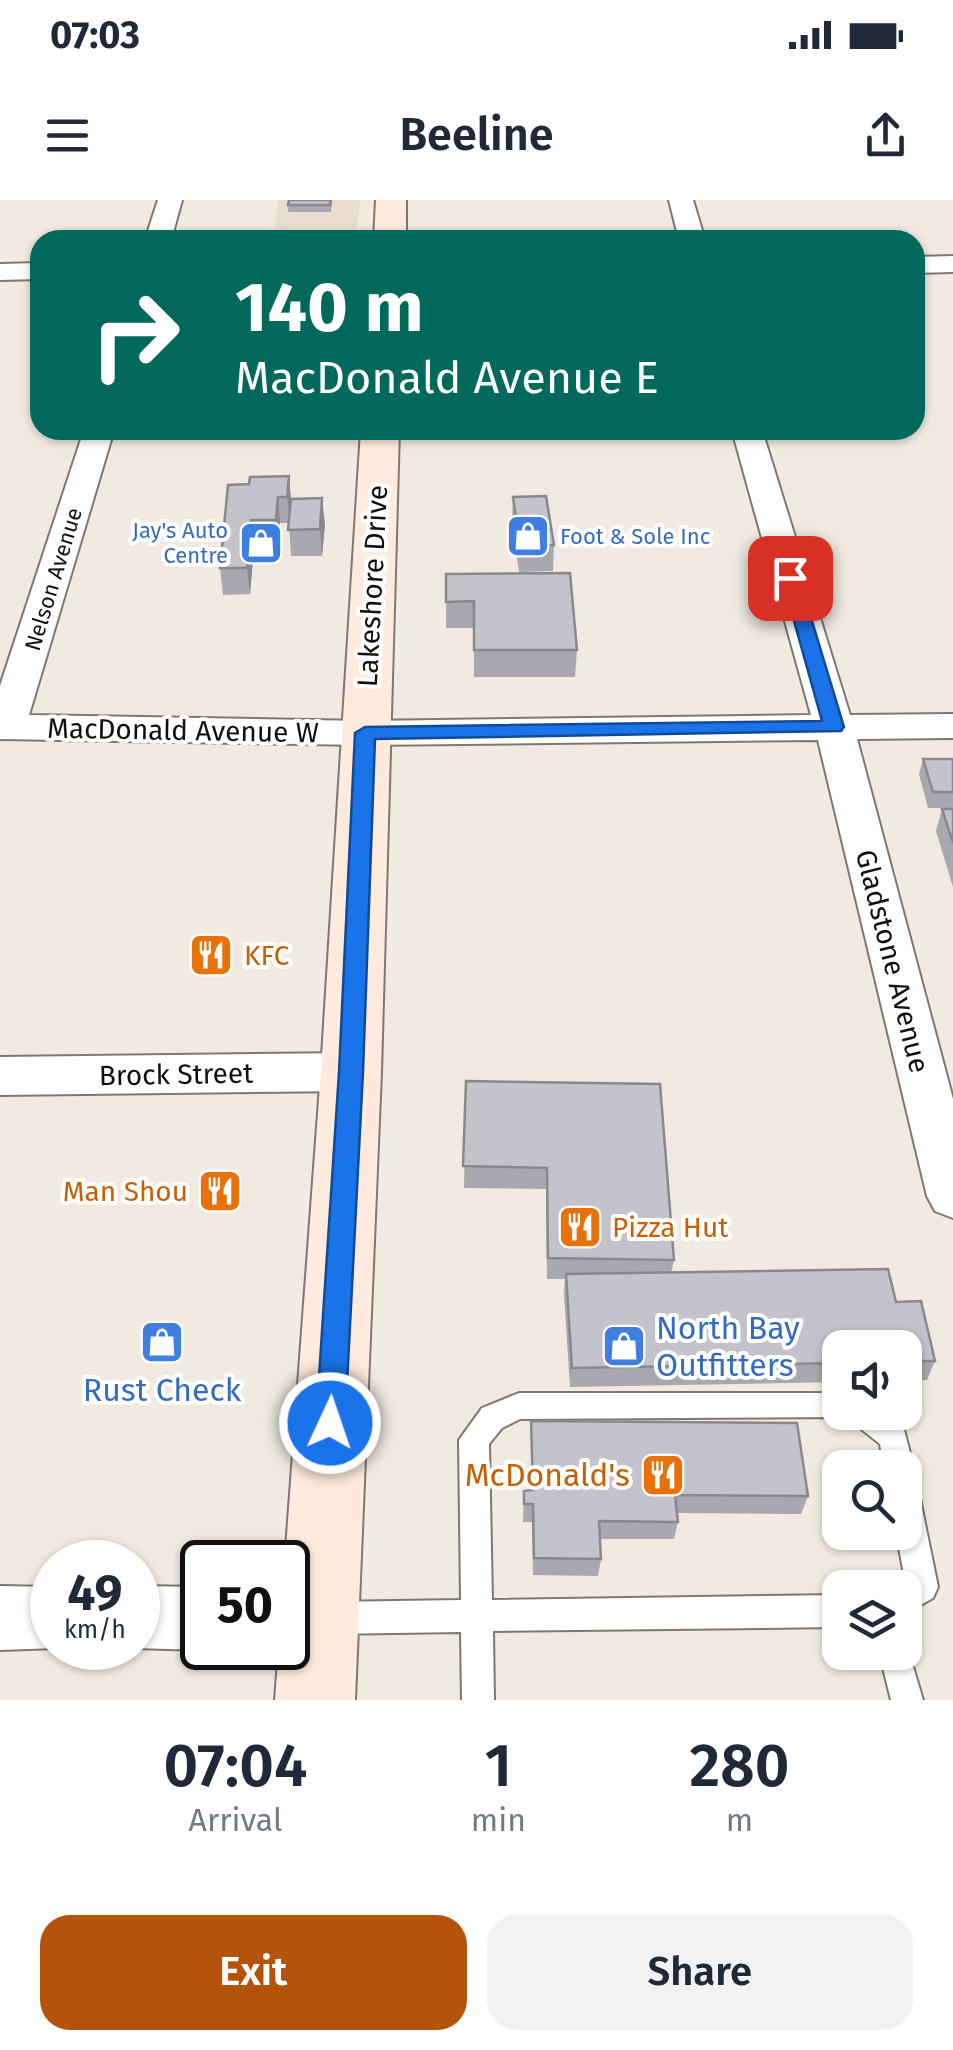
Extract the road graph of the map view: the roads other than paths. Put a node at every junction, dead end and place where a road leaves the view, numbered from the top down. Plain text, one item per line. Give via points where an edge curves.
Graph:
1 (170, 200) edge
2 (391, 200) edge
3 (681, 200) edge
4 (161, 230) edge
5 (390, 230) edge
6 (689, 230) edge
7 (925, 264) edge
8 (953, 264) edge
9 (0, 272) edge
10 (30, 272) edge
11 (96, 440) edge
12 (380, 440) edge
13 (750, 440) edge
14 (953, 726) edge
15 (3, 727) edge
16 (834, 727) junction
17 (365, 733) junction
18 (351, 1072) junction
19 (0, 1076) edge
20 (953, 1196) edge
21 (822, 1406) edge
22 (310, 1540) edge
23 (822, 1611) edge
24 (474, 1617) junction
25 (0, 1618) edge
26 (30, 1618) edge
27 (310, 1618) edge
28 (310, 1666) edge
29 (900, 1670) edge
30 (315, 1700) edge
31 (478, 1700) edge
32 (907, 1700) edge

1 - 4 street
2 - 5 main road
3 - 6 street
7 - 8 street
9 - 10 street
11 - 15 street, Nelson Avenue
12 - 17 main road, Lakeshore Drive
13 - 16 street, Gladstone Avenue
14 - 16 street, MacDonald Avenue W
15 - 17 street, MacDonald Avenue W
16 - 17 street, MacDonald Avenue W
16 - 20 street, Gladstone Avenue
17 - 18 main road, Lakeshore Drive
18 - 19 street, Brock Street
18 - 22 main road, Lakeshore Drive
21 - 24 lane via 519,1406 492,1418 474,1440
23 - 24 lane
24 - 27 lane
24 - 31 lane
25 - 26 street
28 - 30 main road, Lakeshore Drive
29 - 32 lane

